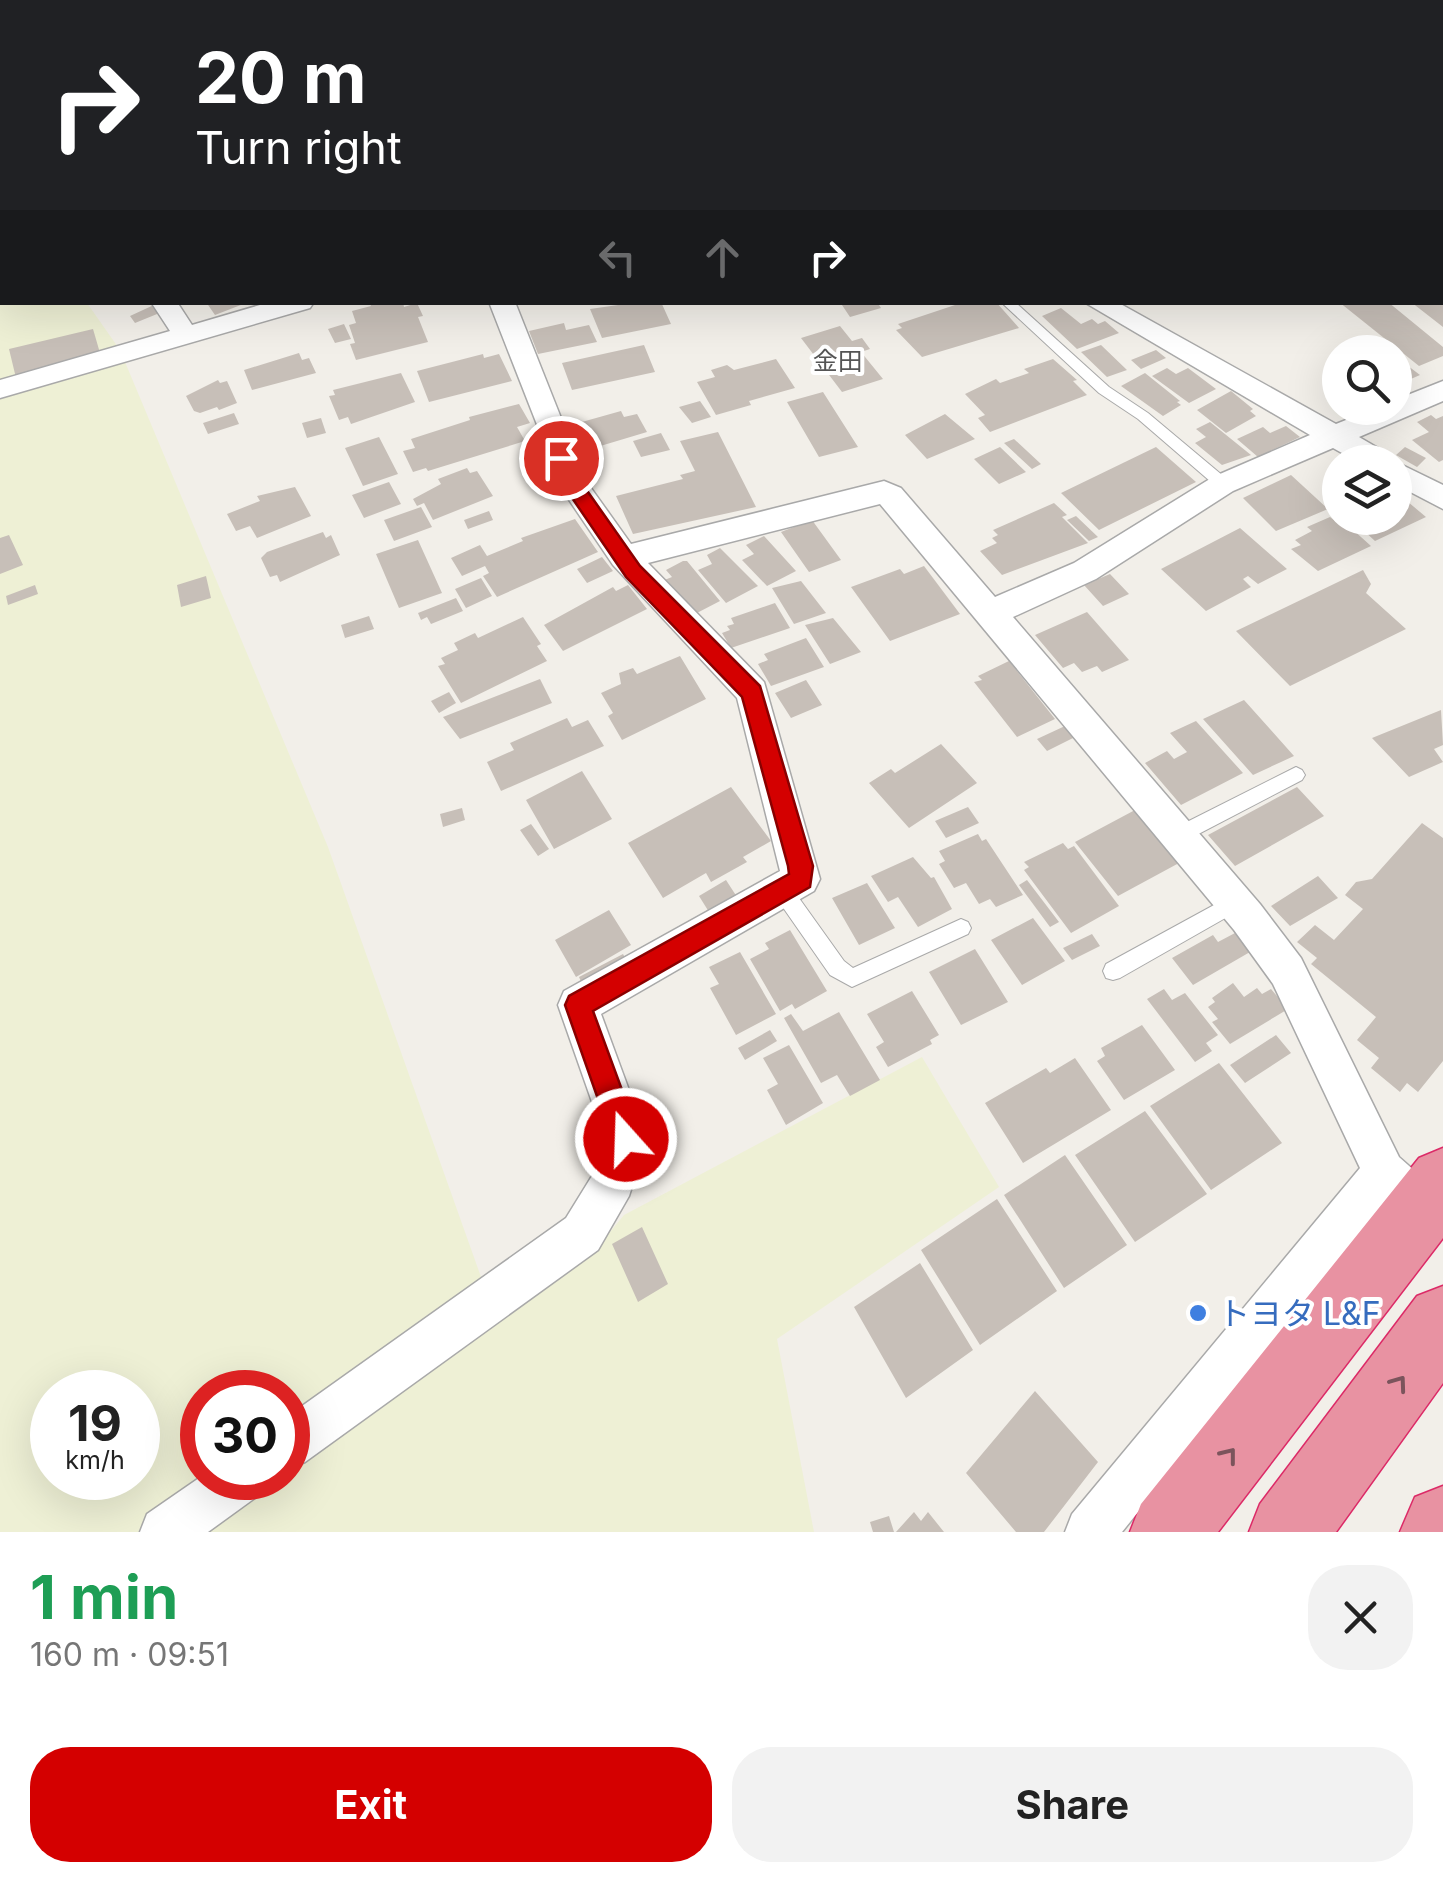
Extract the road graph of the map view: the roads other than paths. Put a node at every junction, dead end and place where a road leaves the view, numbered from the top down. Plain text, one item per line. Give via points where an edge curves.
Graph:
1 (166, 305) edge
2 (291, 305) edge
3 (503, 305) edge
4 (1010, 305) edge
5 (1135, 305) edge
6 (1109, 309) edge
7 (186, 337) junction
8 (0, 389) edge
9 (1443, 390) edge
10 (1336, 438) junction
11 (1349, 445) edge
12 (1412, 481) edge
13 (1223, 484) junction
14 (1443, 498) edge
15 (624, 558) junction
16 (990, 613) junction
17 (1296, 775) dead end
18 (1179, 836) junction
19 (782, 890) junction
20 (1236, 902) junction
21 (961, 928) dead end
22 (1113, 971) dead end
23 (1417, 1186) edge
24 (1443, 1322) edge
25 (310, 1429) edge
26 (211, 1500) edge
27 (1443, 1525) edge
28 (165, 1532) edge
29 (1090, 1532) edge
30 (1169, 1532) edge
31 (1288, 1532) edge
32 (1438, 1532) edge

1 - 7 street
2 - 7 street
3 - 15 street via 573,484
4 - 13 lane
5 - 6 street
6 - 10 street
7 - 8 street
9 - 10 street
10 - 11 street
10 - 13 street
12 - 14 street
13 - 16 street via 1085,572
15 - 16 street via 884,492
15 - 19 street via 752,692 800,866 801,879
16 - 18 street
17 - 18 lane
18 - 20 street
19 - 21 lane via 836,968 852,978
19 - 25 street via 578,1005 626,1139 614,1181 582,1234
20 - 22 lane
20 - 23 street via 1287,971
23 - 29 street
30 -> 23 highway
31 -> 24 highway
26 - 28 street
27 - 32 highway

